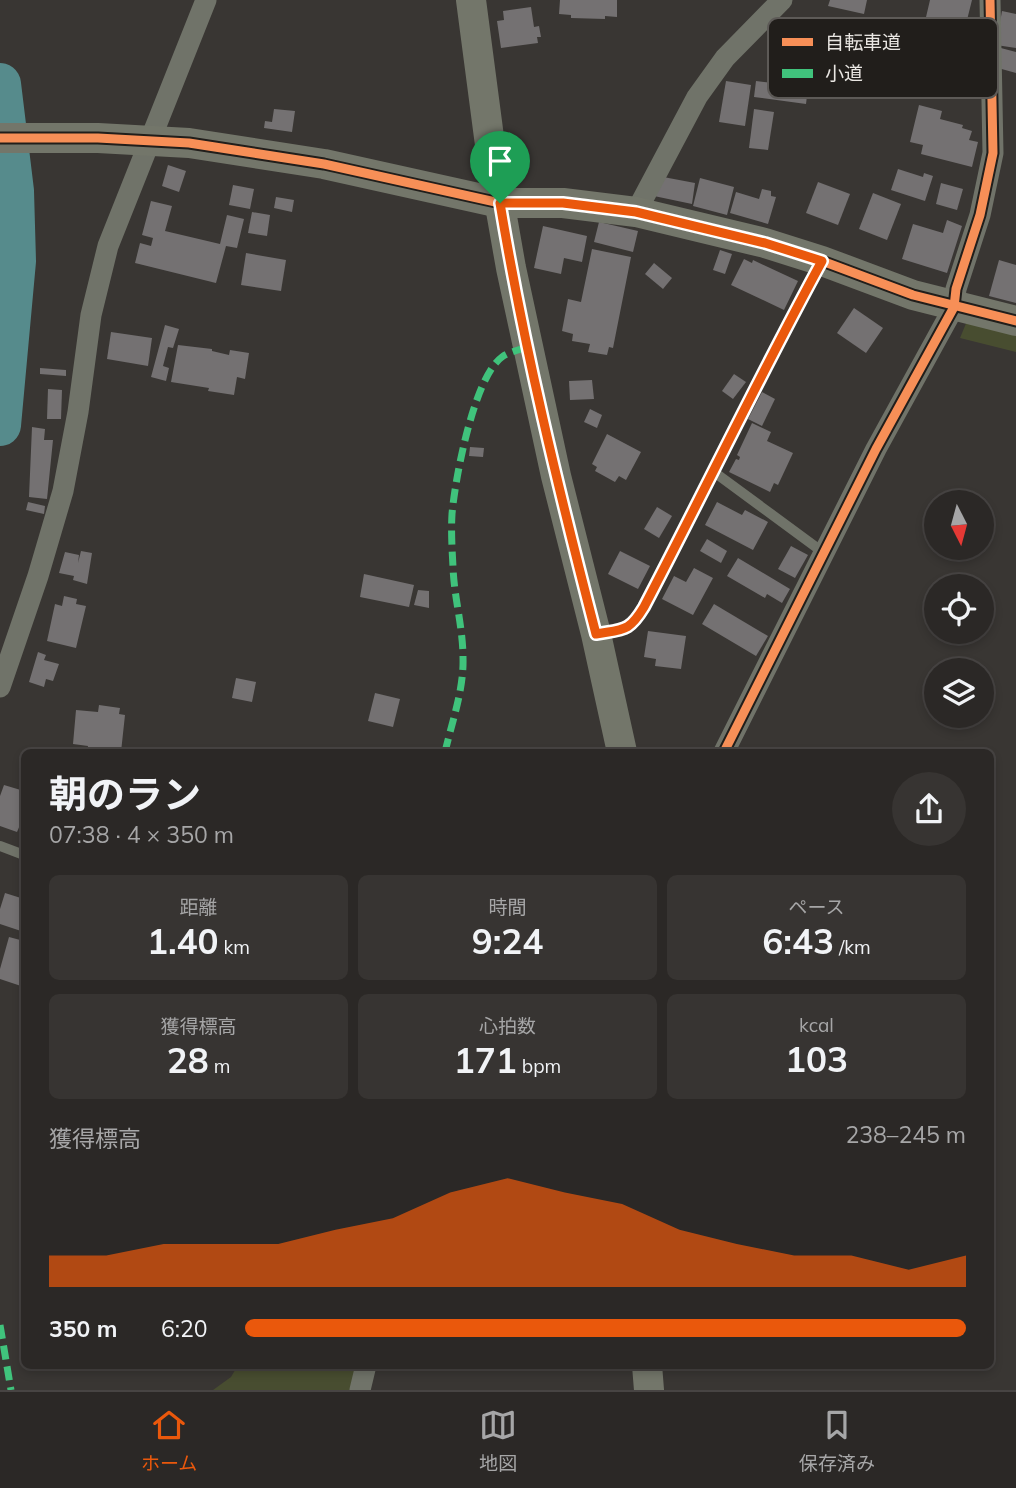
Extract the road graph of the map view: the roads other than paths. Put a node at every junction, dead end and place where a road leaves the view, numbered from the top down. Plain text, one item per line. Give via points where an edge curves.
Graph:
1 (206, 0) edge
2 (471, 0) edge
3 (782, 0) edge
4 (990, 0) edge
5 (990, 18) edge
6 (992, 98) edge
7 (0, 138) edge
8 (151, 140) junction
9 (500, 203) junction
10 (636, 212) junction
11 (822, 261) junction
12 (954, 307) junction
13 (1016, 321) edge
14 (715, 472) junction
15 (824, 553) junction
16 (596, 634) junction
17 (0, 687) edge
18 (621, 749) edge
19 (726, 749) edge
20 (0, 846) edge
21 (21, 854) edge
22 (365, 1369) edge
23 (648, 1369) edge
24 (360, 1390) edge
25 (649, 1390) edge

1 - 8 street
2 - 9 street
3 - 10 street via 725,58 697,97
4 - 5 street
6 - 12 street via 993,153
7 - 8 street
8 - 9 street via 311,162
8 - 17 street via 120,211 98,281 63,491
9 - 10 street via 563,203
9 - 16 street via 556,476
10 - 11 street
11 - 12 street
11 - 14 lane
12 - 13 street
12 - 15 street
14 - 15 lane
14 - 16 lane via 636,620 624,629
15 - 19 street
16 - 18 street
20 - 21 lane
22 - 24 street
23 - 25 street

